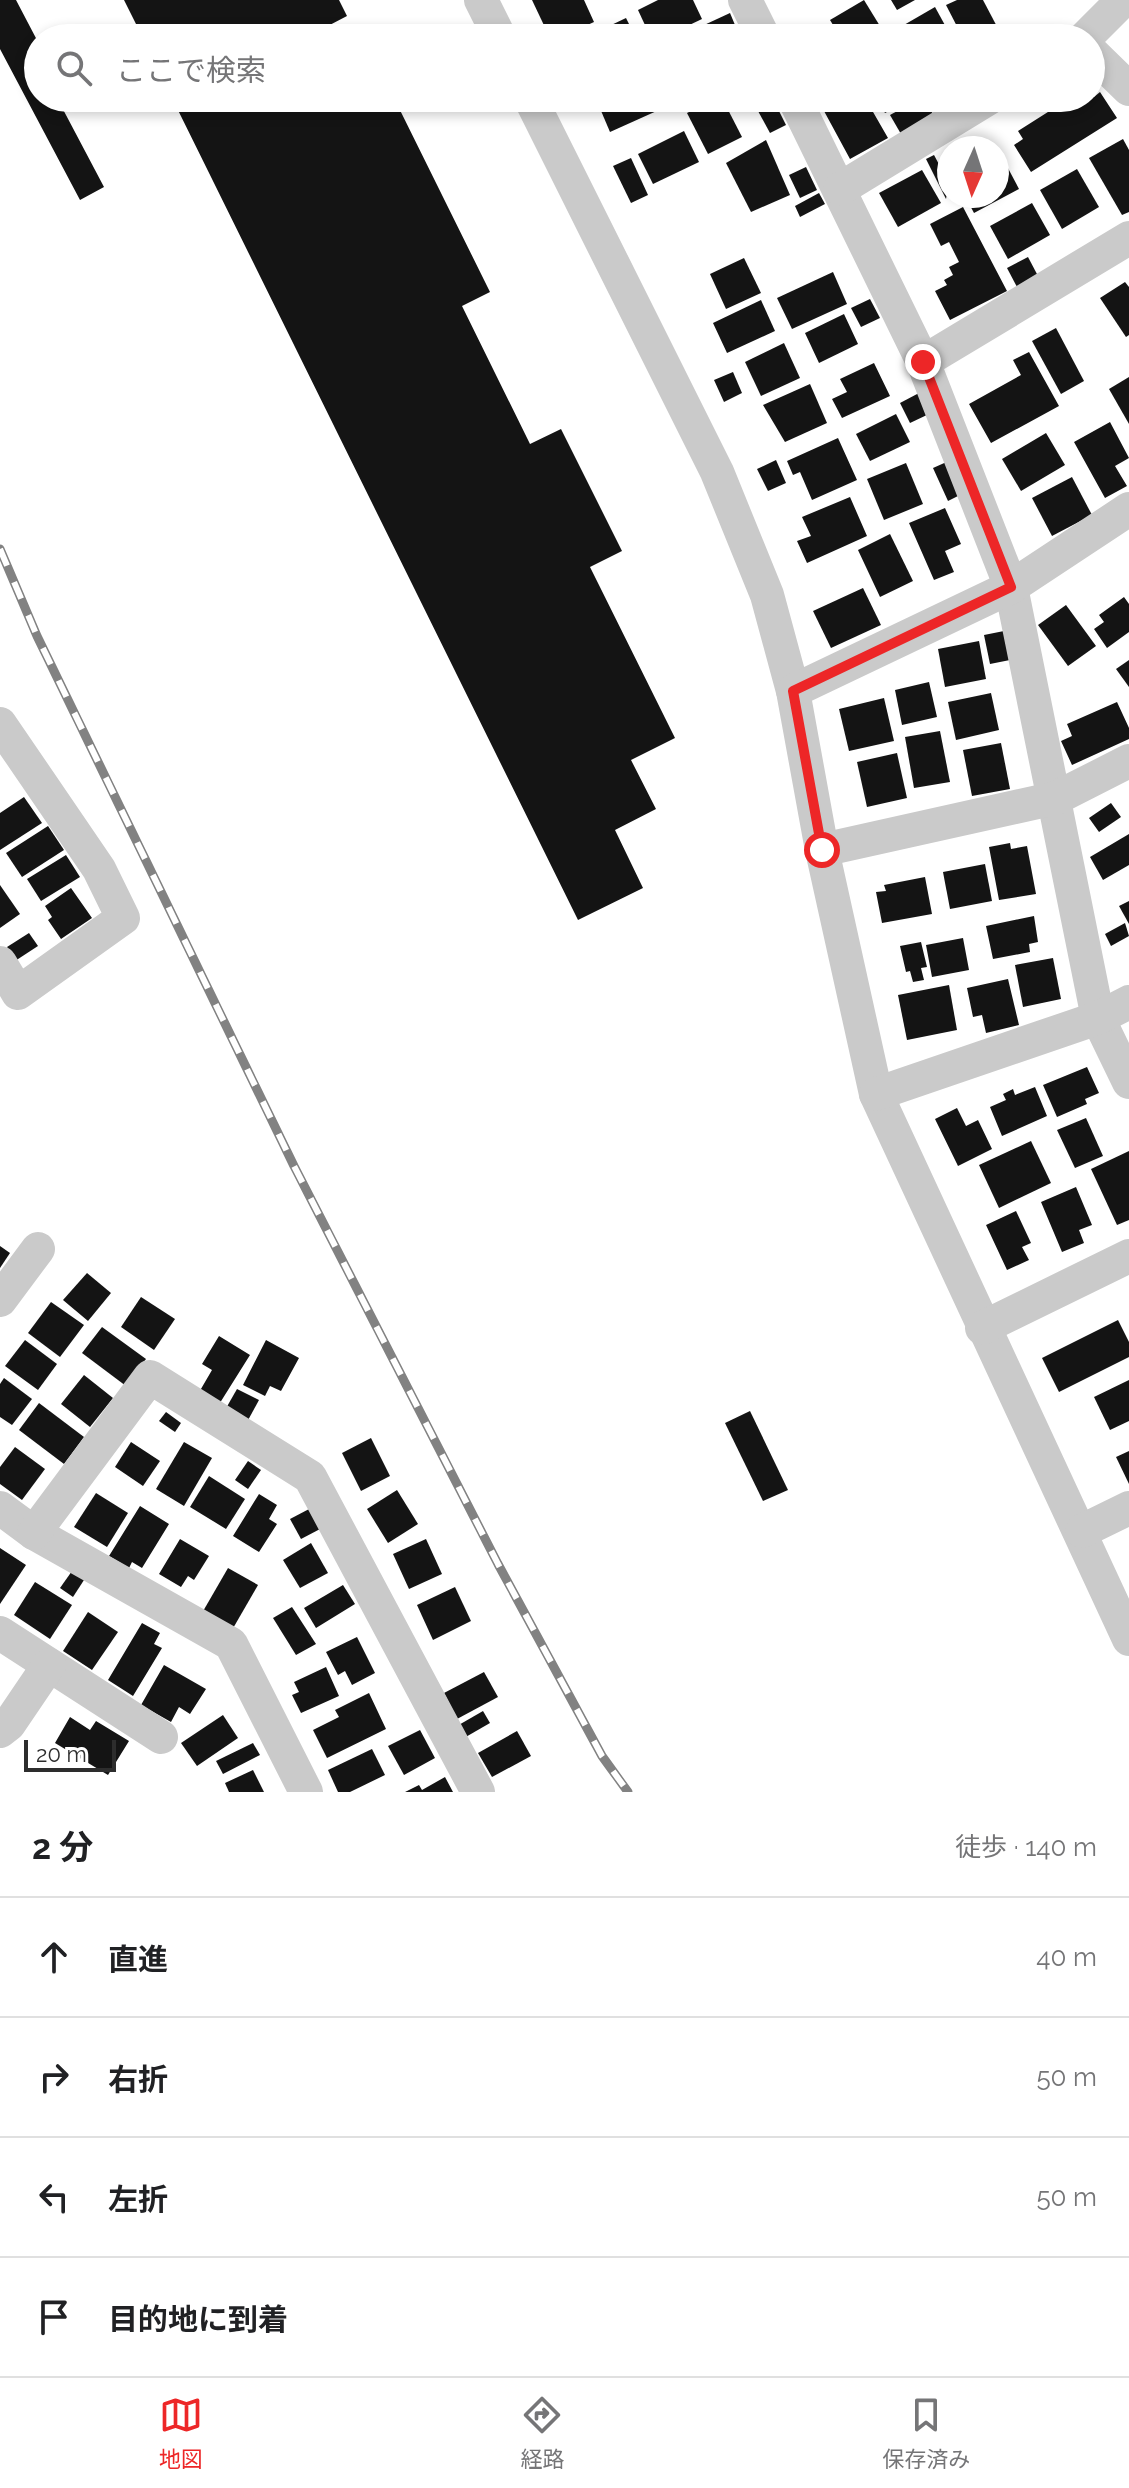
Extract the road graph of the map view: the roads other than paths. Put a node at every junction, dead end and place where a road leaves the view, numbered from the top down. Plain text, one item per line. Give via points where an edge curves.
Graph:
1 (481, 0) edge
2 (1123, 0) edge
3 (746, 1) edge
4 (493, 24) edge
5 (757, 24) edge
6 (1096, 24) edge
7 (1105, 67) edge
8 (1129, 89) edge
9 (537, 112) edge
10 (801, 112) edge
11 (966, 112) edge
12 (840, 189) junction
13 (1129, 238) edge
14 (923, 362) junction
15 (1129, 509) edge
16 (1011, 587) junction
17 (793, 691) junction
18 (0, 724) edge
19 (1129, 761) edge
20 (1056, 798) junction
21 (822, 850) junction
22 (0, 963) edge
23 (1129, 1002) edge
24 (1098, 1018) junction
25 (1129, 1082) edge
26 (876, 1094) junction
27 (38, 1249) dead end
28 (1129, 1256) edge
29 (0, 1300) edge
30 (982, 1328) junction
31 (0, 1508) edge
32 (1129, 1508) edge
33 (1082, 1531) junction
34 (34, 1533) junction
35 (0, 1633) edge
36 (1129, 1639) edge
37 (49, 1665) junction
38 (0, 1731) edge
39 (161, 1737) dead end
40 (306, 1792) edge
41 (478, 1792) edge

1 - 4 street
2 - 6 street
3 - 5 street
7 - 8 street
9 - 17 street via 717,472 767,595
10 - 12 street
11 - 12 street
12 - 14 street
13 - 14 street
14 - 16 street
15 - 16 street
16 - 17 street
16 - 20 street
17 - 21 street
18 - 22 street via 99,869 123,918 18,993
19 - 20 street
20 - 21 street
20 - 24 street
21 - 26 street
23 - 24 street
24 - 25 street
24 - 26 street
26 - 30 street
27 - 29 street
28 - 30 street
30 - 33 street
31 - 34 street
32 - 33 street
33 - 36 street
34 - 40 street via 231,1644
34 - 41 street via 150,1377 310,1477
35 - 37 street
37 - 38 street
37 - 39 street

